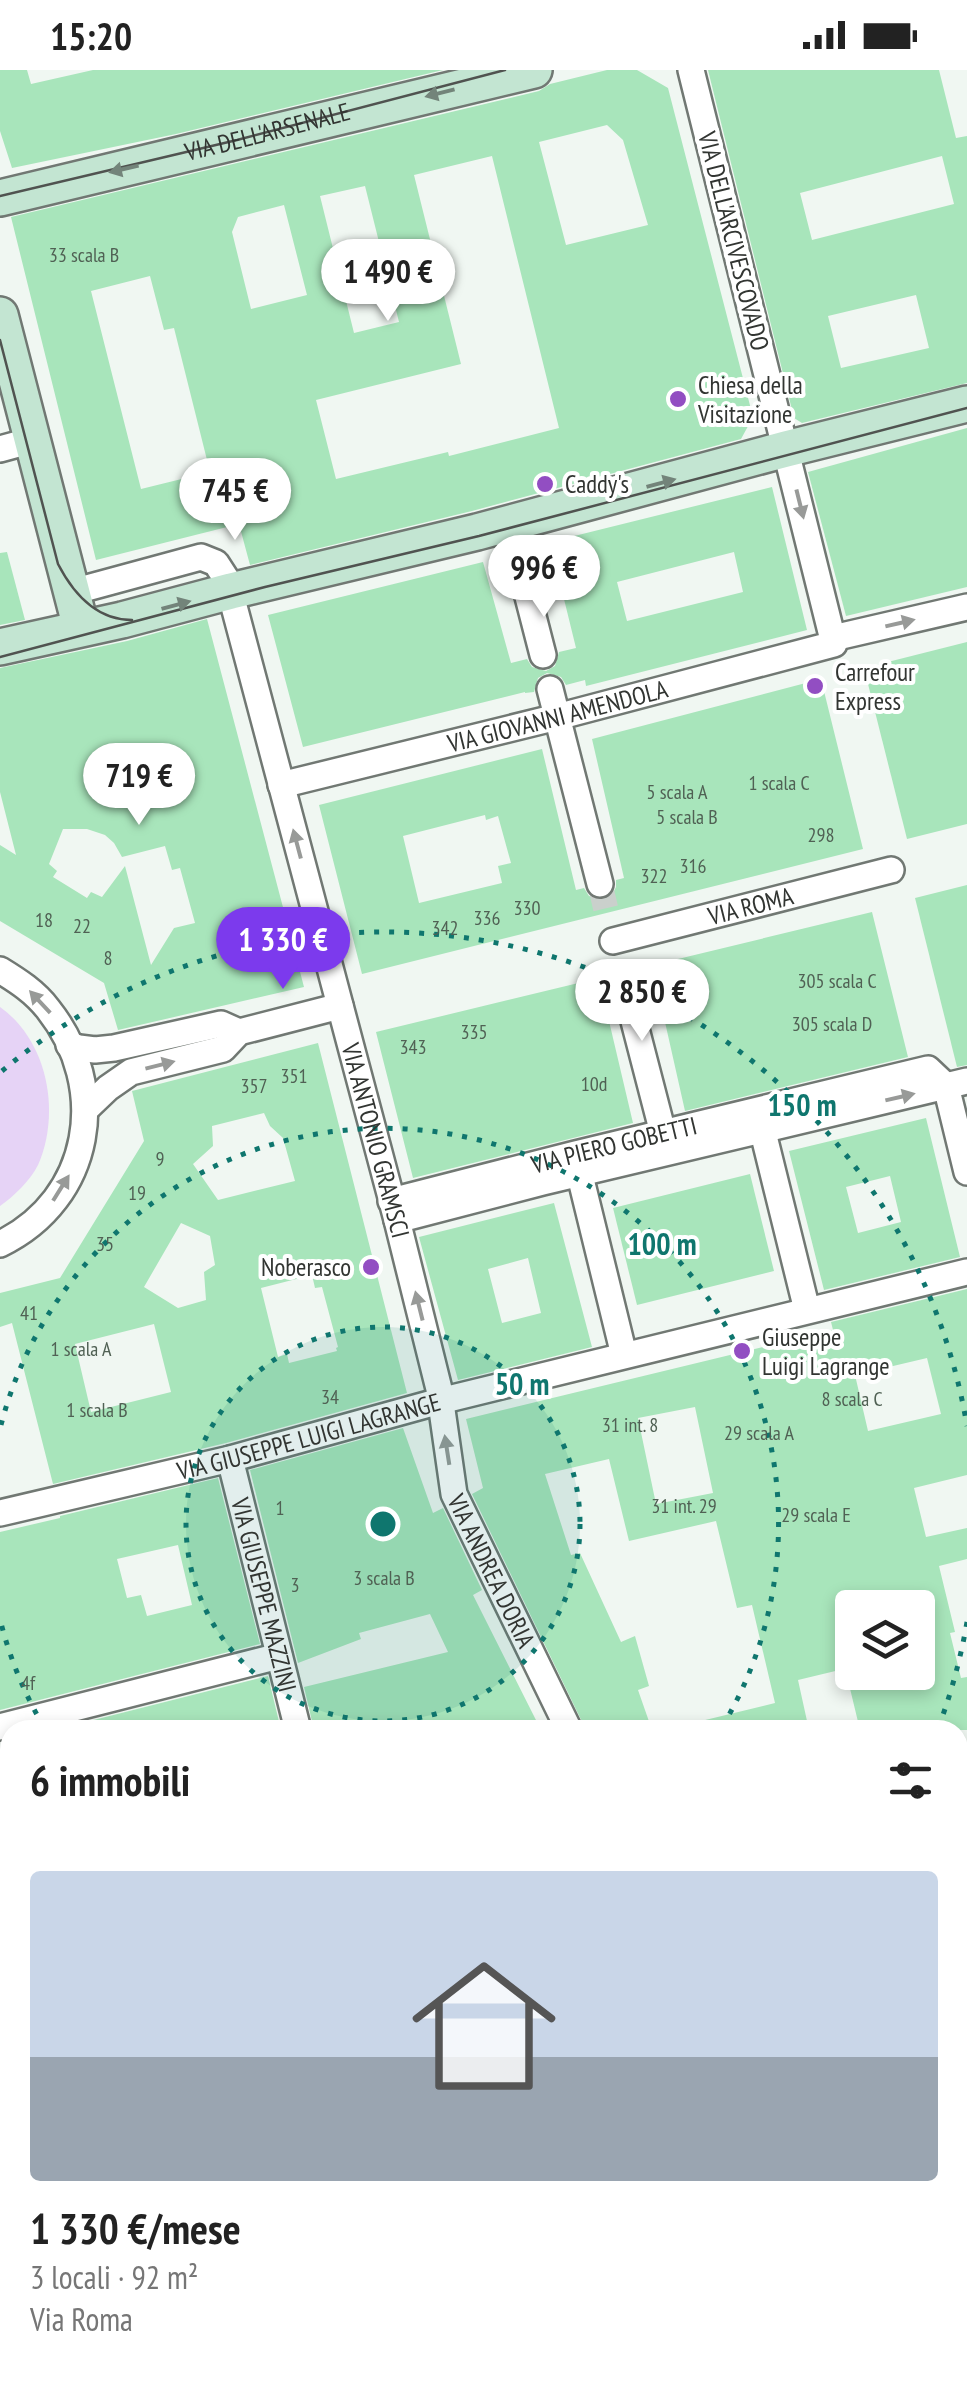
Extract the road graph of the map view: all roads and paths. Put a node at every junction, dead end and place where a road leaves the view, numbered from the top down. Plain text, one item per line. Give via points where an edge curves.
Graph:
1 (534, 70) edge
2 (690, 70) edge
3 (0, 198) edge
4 (0, 315) edge
5 (967, 404) edge
6 (16, 444) edge
7 (786, 450) junction
8 (509, 523) junction
9 (230, 591) junction
10 (72, 592) junction
11 (967, 607) edge
12 (81, 628) junction
13 (834, 642) junction
14 (0, 647) edge
15 (543, 655) dead end
16 (550, 689) dead end
17 (557, 718) junction
18 (281, 785) junction
19 (891, 870) dead end
20 (600, 884) tunnel mouth
21 (613, 941) dead end
22 (0, 970) edge
23 (628, 998) dead end
24 (340, 1006) junction
25 (239, 1032) junction
26 (69, 1044) junction
27 (957, 1083) edge
28 (86, 1110) junction
29 (760, 1120) junction
30 (663, 1132) junction
31 (578, 1164) junction
32 (967, 1172) edge
33 (394, 1210) junction
34 (0, 1244) edge
35 (967, 1272) edge
36 (807, 1310) junction
37 (624, 1356) junction
38 (440, 1401) junction
39 (230, 1459) junction
40 (0, 1513) edge
41 (279, 1656) junction
42 (27, 1720) edge
43 (295, 1720) edge
44 (565, 1720) edge

1 -> 3 street, VIA DELL'ARSENALE
2 - 7 street, VIA DELL'ARCIVESCOVADO
4 - 6 street
5 - 7 street
6 - 10 street
8 -> 7 street
7 -> 13 street, VIA DELL'ARCIVESCOVADO
8 - 9 street
8 - 15 street
9 - 10 street via 220,568 201,557
12 -> 9 street
9 - 18 street, VIA ANTONIO GRAMSCI
10 - 12 street
13 -> 11 street, VIA GIOVANNI AMENDOLA
12 - 14 street
13 - 17 street, VIA GIOVANNI AMENDOLA
16 - 17 street
17 - 18 street, VIA GIOVANNI AMENDOLA
17 - 20 street
24 -> 18 street, VIA ANTONIO GRAMSCI
19 - 21 street, VIA ROMA
26 -> 22 street via 42,1002
23 - 30 street
24 - 25 street
24 - 33 street, VIA ANTONIO GRAMSCI
25 - 26 street via 221,1024 114,1048
28 -> 25 street via 130,1072 223,1049
26 - 28 street
27 - 29 street, VIA PIERO GOBETTI via 928,1069
27 - 32 street
34 -> 28 street via 59,1194 80,1150
29 - 30 street, VIA PIERO GOBETTI
29 - 31 street
29 - 36 street
30 - 31 street, VIA PIERO GOBETTI
31 - 33 street, VIA PIERO GOBETTI
31 - 37 street
38 -> 33 street, VIA ANTONIO GRAMSCI
35 - 36 street, VIA GIUSEPPE LUIGI LAGRANGE
36 - 37 street, VIA GIUSEPPE LUIGI LAGRANGE
37 - 38 street, VIA GIUSEPPE LUIGI LAGRANGE
38 - 39 street, VIA GIUSEPPE LUIGI LAGRANGE
44 -> 38 street, VIA ANDREA DORIA via 454,1494
39 - 40 street, VIA GIUSEPPE LUIGI LAGRANGE
39 - 41 street, VIA GIUSEPPE MAZZINI
41 - 42 street
41 - 43 street, VIA GIUSEPPE MAZZINI

